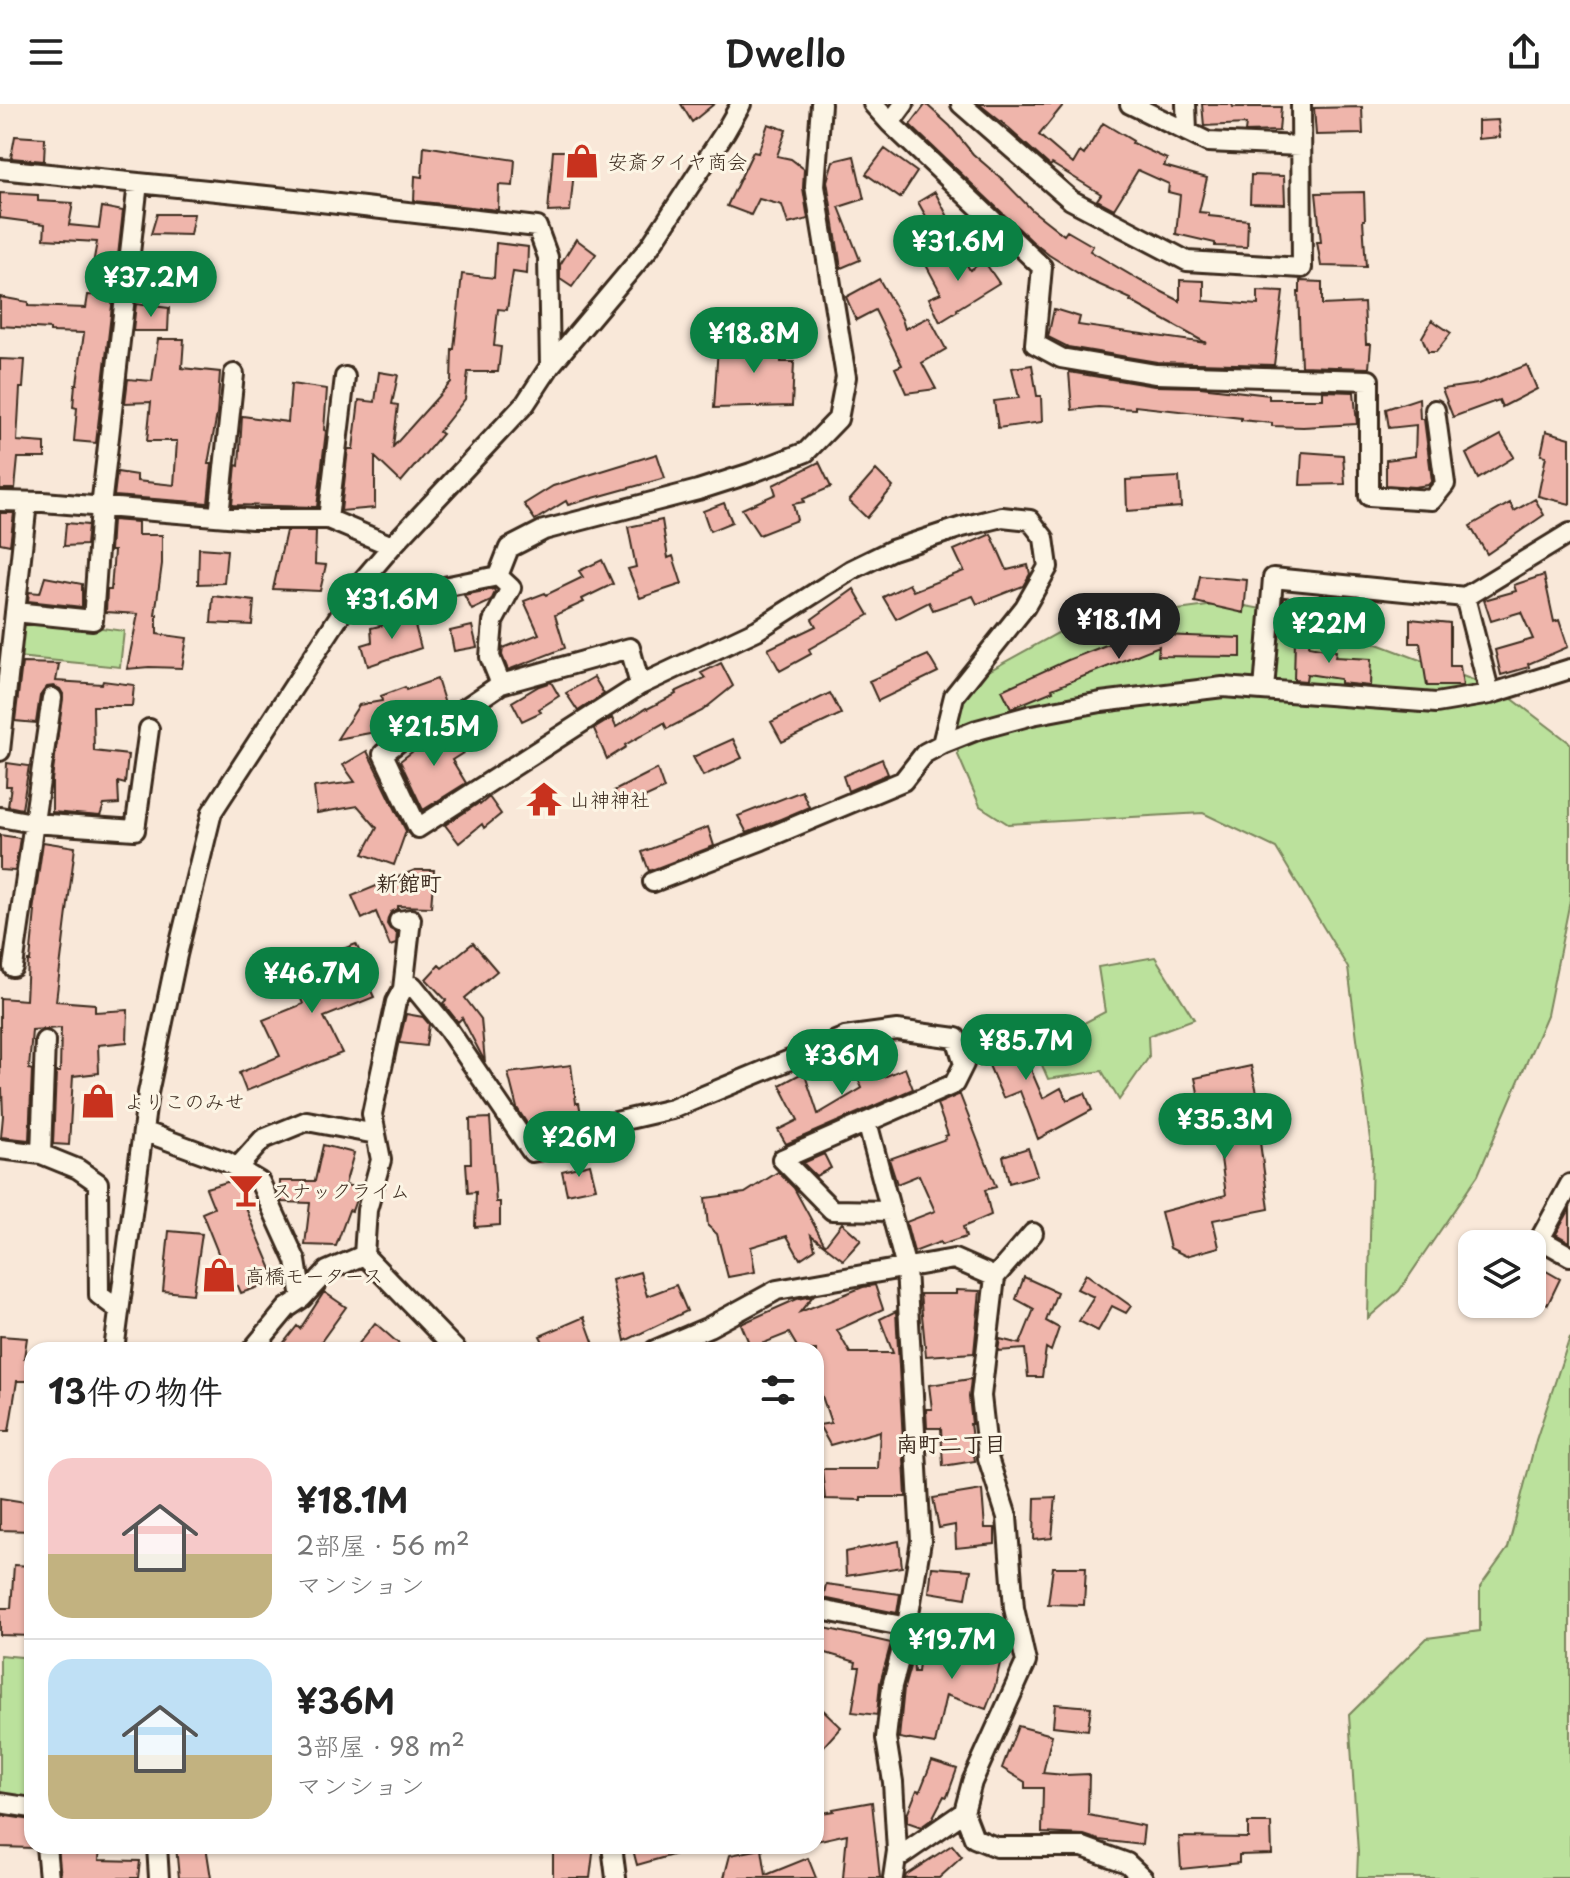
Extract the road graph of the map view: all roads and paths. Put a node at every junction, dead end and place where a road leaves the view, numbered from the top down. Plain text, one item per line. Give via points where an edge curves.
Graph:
1 (741, 104) edge
2 (821, 104) edge
3 (873, 104) edge
4 (904, 104) edge
5 (961, 104) edge
6 (1130, 104) edge
7 (1186, 104) edge
8 (1301, 104) edge
9 (890, 123) junction
10 (1187, 132) junction
11 (1301, 146) junction
12 (0, 169) edge
13 (138, 183) junction
14 (550, 366) junction
15 (234, 374) dead end
16 (345, 377) dead end
17 (1435, 410) dead end
18 (0, 501) edge
19 (27, 502) junction
20 (101, 507) junction
21 (219, 516) junction
22 (328, 519) junction
23 (1570, 533) edge
24 (392, 546) junction
25 (498, 576) junction
26 (363, 580) junction
27 (1465, 597) junction
28 (15, 612) junction
29 (5, 662) edge
30 (1570, 669) edge
31 (501, 684) junction
32 (640, 685) junction
33 (1264, 690) junction
34 (1490, 694) junction
35 (52, 698) dead end
36 (149, 729) dead end
37 (942, 744) junction
38 (0, 751) edge
39 (0, 817) edge
40 (33, 823) junction
41 (653, 882) dead end
42 (399, 921) dead end
43 (13, 967) dead end
44 (403, 989) junction
45 (45, 1041) dead end
46 (867, 1122) junction
47 (143, 1131) junction
48 (376, 1134) junction
49 (0, 1149) edge
50 (41, 1154) junction
51 (237, 1168) junction
52 (1570, 1184) edge
53 (891, 1211) junction
54 (1033, 1233) dead end
55 (364, 1255) junction
56 (1570, 1256) edge
57 (906, 1268) junction
58 (995, 1277) junction
59 (302, 1298) junction
60 (119, 1310) junction
61 (115, 1342) edge
62 (259, 1342) edge
63 (448, 1342) edge
64 (674, 1342) edge
65 (824, 1611) edge
66 (907, 1627) junction
67 (0, 1803) edge
68 (24, 1807) edge
69 (964, 1812) junction
70 (47, 1854) edge
71 (158, 1854) edge
72 (613, 1854) edge
73 (894, 1869) edge
74 (49, 1878) edge
75 (159, 1878) edge
76 (616, 1878) edge
77 (1143, 1878) edge

1 - 14 street via 649,248
2 - 25 street via 815,186 846,377 838,419 806,452 751,473 544,530 509,548
3 - 9 street
4 - 9 street
5 - 11 street via 1071,200 1187,261 1302,268
6 - 10 street
7 - 10 street
8 - 11 street
9 - 17 street via 1042,267 1035,344 1061,358 1156,374 1369,380 1369,496 1432,500 1445,484
10 - 11 street via 1208,142
12 - 13 street
13 - 14 street via 537,227 548,257
13 - 20 street
14 - 24 street via 525,404
15 - 21 street
16 - 22 street
18 - 19 street
19 - 20 street
19 - 28 street
20 - 21 street
20 - 28 street via 93,620
21 - 22 street
22 - 24 street
23 - 27 street
24 - 26 street
25 - 26 street via 429,590 388,590
25 - 31 street via 511,588 493,622 490,657
26 - 47 street via 212,812
27 - 33 street via 1273,578
27 - 34 street
28 - 29 street
29 - 38 street
30 - 34 street
31 - 32 street via 630,648
31 - 32 street via 454,716 433,715 383,754 418,828
32 - 37 street via 757,630 892,550 1002,517 1030,520 1044,538 1048,567 1025,607 954,696
33 - 34 street via 1436,703
33 - 37 street via 1223,687 1101,702 1032,715
35 - 40 street
36 - 40 street via 135,830
37 - 41 street via 925,753 903,781
39 - 40 street
40 - 43 street
42 - 44 street via 411,919
44 - 46 street via 413,986 448,1029 532,1152 572,1145 607,1124 672,1109 845,1037 897,1030 956,1038 964,1064 954,1084
44 - 48 street via 372,1114
45 - 50 street
46 - 53 street
46 - 53 street via 782,1159 832,1210
47 - 51 street
47 - 60 street
48 - 51 street via 307,1121 263,1139
48 - 55 street via 381,1160 367,1210
49 - 50 street
50 - 60 street via 98,1183 99,1295
51 - 59 street via 260,1182 296,1261
52 - 56 street via 1540,1239
53 - 57 street
54 - 58 street
55 - 59 street via 327,1271
55 - 63 street
57 - 58 street via 954,1259
57 - 64 street via 777,1290
57 - 66 street via 921,1541
58 - 69 street via 981,1396 988,1458 1007,1517 1014,1608 1026,1662 972,1782
59 - 62 street
60 - 61 street
65 - 66 street
66 - 73 street via 886,1738 893,1782
67 - 68 street
69 - 73 street
69 - 77 street via 974,1838 996,1847 1083,1847 1127,1863
70 - 74 street
71 - 75 street
72 - 76 street

